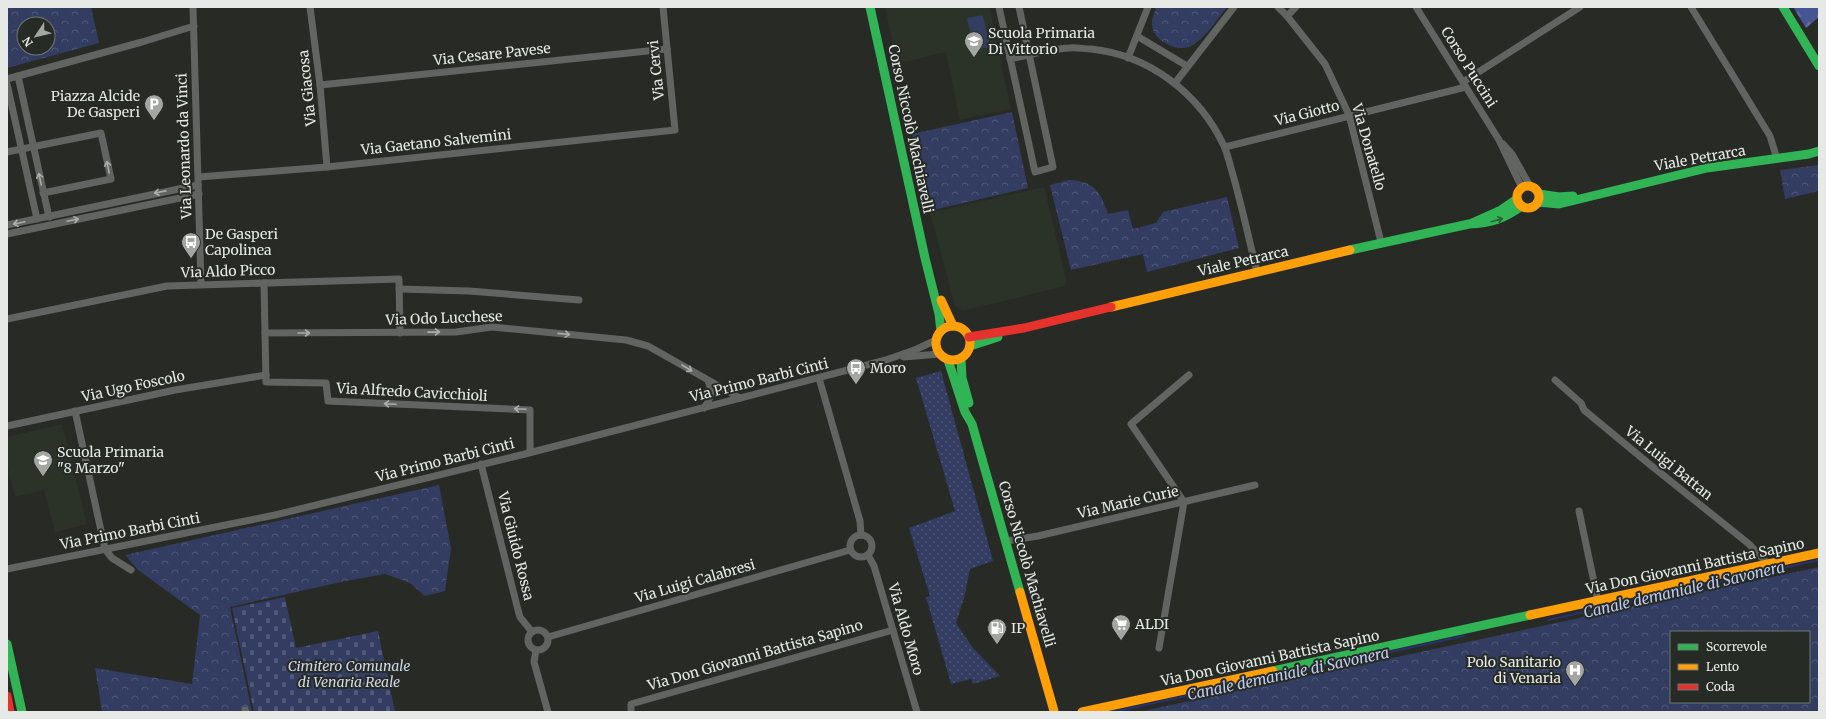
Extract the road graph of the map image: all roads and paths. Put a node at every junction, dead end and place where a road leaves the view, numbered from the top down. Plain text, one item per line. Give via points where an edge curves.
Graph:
1 (193, 7) edge
2 (310, 7) edge
3 (663, 7) edge
4 (870, 7) edge
5 (998, 7) edge
6 (1019, 7) edge
7 (1148, 7) edge
8 (1234, 7) edge
9 (1278, 7) edge
10 (1296, 7) edge
11 (1416, 7) edge
12 (1580, 7) edge
13 (1691, 7) edge
14 (1782, 7) edge
15 (1287, 16) junction
16 (194, 26) junction
17 (1137, 36) junction
18 (667, 49) junction
19 (1029, 55) junction
20 (1128, 58) junction
21 (1010, 59) junction
22 (1188, 66) junction
23 (1819, 66) edge
24 (18, 76) junction
25 (7, 79) edge
26 (1174, 83) junction
27 (7, 84) edge
28 (1465, 84) junction
29 (320, 85) junction
30 (1349, 116) junction
31 (675, 130) joint
32 (34, 147) junction
33 (1225, 147) junction
34 (21, 149) junction
35 (1819, 151) edge
36 (7, 152) edge
37 (1809, 154) junction
38 (1819, 155) edge
39 (1777, 159) junction
40 (327, 167) junction
41 (199, 181) junction
42 (1526, 187) junction
43 (43, 193) junction
44 (199, 194) junction
45 (1538, 198) junction
46 (1520, 202) junction
47 (48, 217) junction
48 (37, 219) junction
49 (7, 225) edge
50 (7, 234) edge
51 (1381, 242) junction
52 (925, 258) junction
53 (1257, 272) junction
54 (264, 283) junction
55 (201, 284) junction
56 (399, 289) junction
57 (579, 300) dead end
58 (7, 319) edge
59 (953, 326) junction
60 (941, 330) junction
61 (265, 333) junction
62 (400, 333) junction
63 (936, 340) junction
64 (970, 341) junction
65 (939, 354) junction
66 (961, 359) junction
67 (886, 360) junction
68 (948, 360) junction
69 (1189, 375) dead end
70 (266, 378) junction
71 (819, 378) junction
72 (708, 380) junction
73 (1555, 380) dead end
74 (740, 398) junction
75 (704, 408) junction
76 (76, 412) junction
77 (972, 424) junction
78 (7, 426) edge
79 (530, 452) junction
80 (481, 464) junction
81 (1255, 484) dead end
82 (1184, 502) junction
83 (1579, 511) dead end
84 (861, 535) junction
85 (1006, 541) junction
86 (105, 549) junction
87 (850, 550) junction
88 (1819, 553) edge
89 (868, 555) junction
90 (1768, 564) junction
91 (7, 569) edge
92 (131, 570) dead end
93 (1598, 601) junction
94 (1576, 605) junction
95 (1462, 629) junction
96 (893, 630) junction
97 (532, 632) junction
98 (548, 637) junction
99 (7, 644) edge
100 (1159, 648) dead end
101 (536, 650) junction
102 (7, 696) edge
103 (10, 712) edge
104 (22, 712) edge
105 (548, 712) edge
106 (632, 712) edge
107 (917, 712) edge
108 (1056, 712) edge
109 (1082, 712) edge

1 - 16 street, Via Leonardo da Vinci
2 - 29 street, Via Giacosa
3 - 18 street, Via Cervi
4 - 52 street, Corso Niccolò Machiavelli
5 - 21 street
6 - 19 street
7 - 17 street
8 - 22 street
9 - 15 street, Via Donatello
10 - 15 street
11 - 28 street, Corso Puccini
12 - 28 street, Via Giotto
13 - 39 street via 1770,136
14 - 23 street
15 - 30 street, Via Donatello via 1325,64
16 - 24 street
16 - 41 street, Via Leonardo da Vinci
17 - 20 street
17 - 22 street
18 - 29 street, Via Cesare Pavese
18 - 31 street, Via Cervi
19 - 20 street via 1071,48 1109,51
19 - 21 street
19 - 21 street via 1053,168 1035,172
20 - 26 street via 1153,69
22 - 26 street
24 - 25 street
24 - 32 street
26 - 33 street via 1194,100
27 - 34 street
28 - 30 street, Via Giotto
28 - 42 street, Corso Puccini
29 - 40 street, Via Giacosa
30 - 33 street, Via Giotto
30 - 51 street, Via Donatello
31 - 40 street, Via Gaetano Salvemini
32 - 34 street
43 -> 32 street
43 -> 32 street via 111,178 101,133
33 - 53 street
34 - 36 street
34 - 48 street
35 - 37 street, Viale Petrarca
37 - 38 street, Viale Petrarca
37 - 39 street, Viale Petrarca
39 - 45 street, Viale Petrarca via 1707,168 1596,194
40 - 41 street, Via Gaetano Salvemini
41 - 44 street, Via Leonardo da Vinci
41 -> 47 street, Via Gaetano Salvemini
42 - 45 street via 1536,189
42 - 46 street via 1517,194
43 - 47 street
50 -> 44 street
44 - 55 street, Via Leonardo da Vinci
45 - 46 street via 1530,208
46 - 51 street, Viale Petrarca via 1506,217
47 - 48 street, Via Gaetano Salvemini
48 -> 49 street, Via Gaetano Salvemini
51 - 53 street, Viale Petrarca
52 - 59 street, Corso Niccolò Machiavelli
52 - 60 street, Corso Niccolò Machiavelli
53 - 64 street, Viale Petrarca
54 - 55 street, Via Aldo Picco
54 - 56 street, Via Aldo Picco via 399,279
54 - 61 street
55 - 58 street, Via Aldo Picco via 167,286
56 - 57 street via 469,291
56 - 62 street
59 - 60 street
59 - 64 street via 963,329
60 - 63 street
61 -> 62 street, Via Odo Lucchese
61 - 70 street
62 -> 72 street, Via Odo Lucchese via 456,332 492,327 626,340 648,346
63 - 65 street
63 - 67 street, Via Primo Barbi Cinti
64 - 66 street via 966,354
65 - 67 street, Via Primo Barbi Cinti
65 - 68 street
66 - 68 street
66 - 77 street, Corso Niccolò Machiavelli via 962,378
67 - 71 street, Via Primo Barbi Cinti
68 - 77 street, Corso Niccolò Machiavelli via 965,412
69 - 82 street via 1131,424
70 - 76 street, Via Ugo Foscolo via 175,390
79 -> 70 street, Via Alfredo Cavicchioli via 530,410 328,401 326,383
71 - 74 street, Via Primo Barbi Cinti
71 - 84 street via 860,521
72 - 74 street
72 - 75 street via 712,390
73 - 90 street, Via Luigi Battan via 1584,410 1749,544
74 - 75 street, Via Primo Barbi Cinti
75 - 79 street, Via Primo Barbi Cinti
76 - 78 street, Via Ugo Foscolo
76 - 86 street
77 - 85 street, Corso Niccolò Machiavelli
79 - 80 street, Via Primo Barbi Cinti
80 - 86 street, Via Primo Barbi Cinti via 275,515
80 - 97 street, Via Giuido Rossa via 520,617
81 - 82 street, Via Marie Curie
82 - 85 street, Via Marie Curie
82 - 100 street
83 - 93 street
84 - 87 street via 852,540
84 - 89 street via 868,537 872,542 872,549
85 - 108 street, Corso Niccolò Machiavelli
86 - 91 street, Via Primo Barbi Cinti
86 - 92 street via 112,558
87 - 89 street via 858,557
87 - 98 street, Via Luigi Calabresi
88 - 90 street, Via Don Giovanni Battista Sapino
89 - 96 street, Via Aldo Moro via 874,566
90 - 93 street, Via Don Giovanni Battista Sapino
93 - 94 street, Via Don Giovanni Battista Sapino
94 - 95 street, Via Don Giovanni Battista Sapino
94 - 95 street, Via Don Giovanni Battista Sapino via 1540,617
95 - 109 street, Via Don Giovanni Battista Sapino
96 - 106 street, Via Don Giovanni Battista Sapino via 631,704
96 - 107 street, Via Aldo Moro
97 - 98 street via 541,630
97 - 101 street via 528,641 530,647
98 - 101 street via 546,647
99 - 104 street
101 - 105 street via 534,662
102 - 103 street

